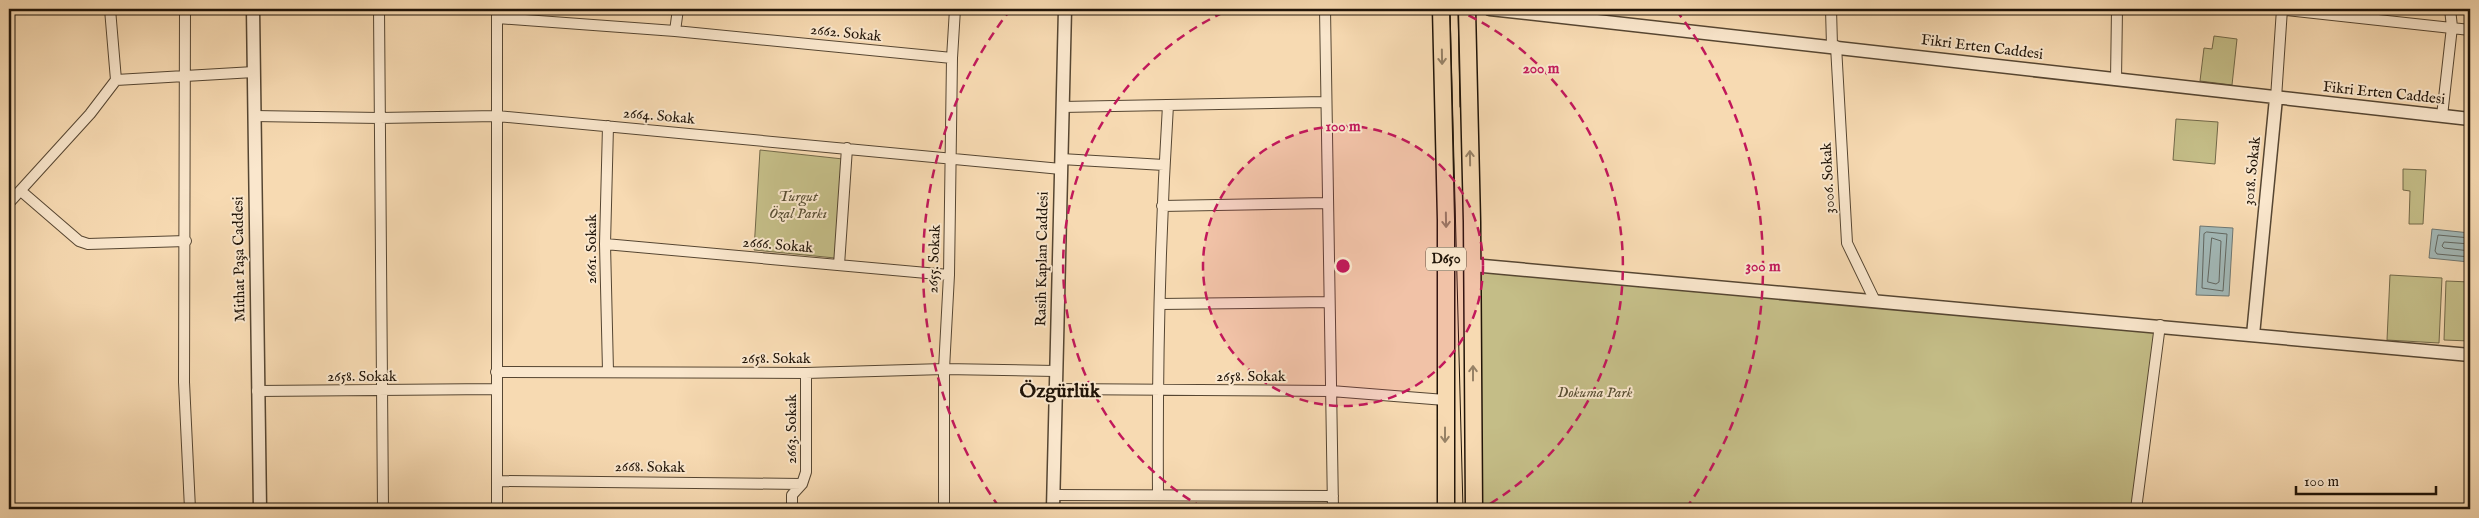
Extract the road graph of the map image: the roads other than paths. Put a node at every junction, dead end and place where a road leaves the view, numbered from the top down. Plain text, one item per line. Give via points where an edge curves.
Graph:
1 (110, 9) edge
2 (185, 9) edge
3 (253, 9) edge
4 (379, 9) edge
5 (678, 9) edge
6 (955, 9) edge
7 (1065, 9) edge
8 (1325, 9) edge
9 (1441, 9) edge
10 (1467, 9) edge
11 (1490, 9) edge
12 (1831, 9) edge
13 (2117, 9) edge
14 (2276, 9) edge
15 (2282, 9) edge
16 (2450, 9) edge
17 (1536, 10) edge
18 (2356, 12) edge
19 (497, 13) edge
20 (2452, 27) junction
21 (2470, 30) edge
22 (676, 31) junction
23 (1834, 46) junction
24 (952, 58) junction
25 (254, 72) junction
26 (186, 76) junction
27 (116, 80) junction
28 (2116, 80) junction
29 (2276, 98) junction
30 (1325, 102) junction
31 (1168, 105) junction
32 (1062, 107) junction
33 (254, 116) junction
34 (497, 116) junction
35 (2442, 116) junction
36 (2468, 116) edge
37 (379, 118) junction
38 (608, 126) junction
39 (847, 148) junction
40 (952, 158) junction
41 (1061, 164) junction
42 (1164, 166) junction
43 (21, 191) junction
44 (9, 203) edge
45 (1327, 203) junction
46 (1162, 206) junction
47 (186, 241) junction
48 (605, 244) junction
49 (839, 265) junction
50 (1472, 265) junction
51 (949, 275) junction
52 (1875, 301) junction
53 (1329, 302) junction
54 (1160, 304) junction
55 (2160, 325) junction
56 (2253, 335) junction
57 (2470, 354) edge
58 (944, 369) junction
59 (608, 371) junction
60 (1055, 371) junction
61 (496, 372) junction
62 (806, 373) junction
63 (496, 389) junction
64 (1056, 389) junction
65 (257, 391) junction
66 (381, 391) junction
67 (1158, 391) junction
68 (1331, 391) junction
69 (1445, 400) junction
70 (497, 481) junction
71 (802, 484) junction
72 (1158, 494) junction
73 (1053, 495) junction
74 (1332, 496) junction
75 (190, 509) edge
76 (260, 509) edge
77 (383, 509) edge
78 (497, 509) edge
79 (792, 509) edge
80 (944, 509) edge
81 (1053, 509) edge
82 (1333, 509) edge
83 (1446, 509) edge
84 (1474, 509) edge
85 (2136, 509) edge

1 - 27 street
2 - 26 street
3 - 25 street, Mithat Paşa Caddesi
4 - 37 street
5 - 22 street
6 - 24 street, 2655. Sokak
7 - 32 street, Rasih Kaplan Caddesi
8 - 30 street
9 -> 69 highway, D650 via 1446,220
50 -> 10 highway, D650
11 - 17 street, Fikri Erten Caddesi
12 - 23 street, 3006. Sokak
13 - 28 street
14 - 15 street
15 - 18 street
15 - 29 street, 3018. Sokak
16 - 20 street
17 - 23 street, Fikri Erten Caddesi
18 - 20 street
19 - 22 street, 2662. Sokak
19 - 34 street
20 - 21 street
20 - 35 street
22 - 24 street, 2662. Sokak
23 - 28 street, Fikri Erten Caddesi
23 - 52 street, 3006. Sokak via 1847,243
24 - 40 street, 2655. Sokak
25 - 26 street
25 - 33 street, Mithat Paşa Caddesi
26 - 27 street
26 - 47 street
27 - 43 street
28 - 29 street, Fikri Erten Caddesi
29 - 35 street, Fikri Erten Caddesi
29 - 56 street, 3018. Sokak
30 - 31 street
30 - 45 street
31 - 32 street
31 - 42 street
32 - 41 street, Rasih Kaplan Caddesi
33 - 37 street, 2664. Sokak
33 - 65 street, Mithat Paşa Caddesi
34 - 37 street, 2664. Sokak
34 - 38 street, 2664. Sokak
34 - 61 street
35 - 36 street, Fikri Erten Caddesi
37 - 66 street
38 - 39 street, 2664. Sokak
38 - 48 street, 2661. Sokak
39 - 40 street, 2664. Sokak
39 - 49 street
40 - 41 street, 2664. Sokak
40 - 51 street, 2655. Sokak
41 - 42 street, 2664. Sokak
41 - 60 street, Rasih Kaplan Caddesi
42 - 46 street
43 - 44 street
43 - 47 street via 79,241 88,244
45 - 46 street
45 - 53 street
46 - 54 street
47 - 75 street via 184,382
48 - 49 street, 2666. Sokak
48 - 59 street, 2661. Sokak
49 - 51 street, 2666. Sokak
50 - 52 street
84 -> 50 highway, D650
51 - 58 street, 2655. Sokak
52 - 55 street
53 - 54 street
53 - 68 street
54 - 67 street
55 - 56 street
55 - 85 street
56 - 57 street
58 - 60 street, 2658. Sokak
58 - 62 street, 2658. Sokak
58 - 80 street, 2655. Sokak
59 - 61 street, 2658. Sokak
59 - 62 street, 2658. Sokak
60 - 64 street, Rasih Kaplan Caddesi
61 - 63 street
62 - 71 street, 2663. Sokak via 806,472
63 - 66 street, 2658. Sokak
63 - 70 street
64 - 67 street, 2658. Sokak
64 - 73 street, Rasih Kaplan Caddesi
65 - 66 street, 2658. Sokak
65 - 76 street, Mithat Paşa Caddesi
66 - 77 street
67 - 68 street, 2658. Sokak
67 - 72 street
68 - 69 street, 2658. Sokak
68 - 74 street
69 -> 83 highway, D650
70 - 71 street, 2668. Sokak
70 - 78 street
71 - 79 street, 2663. Sokak via 792,495
72 - 73 street
72 - 74 street
73 - 81 street, Rasih Kaplan Caddesi
74 - 82 street

